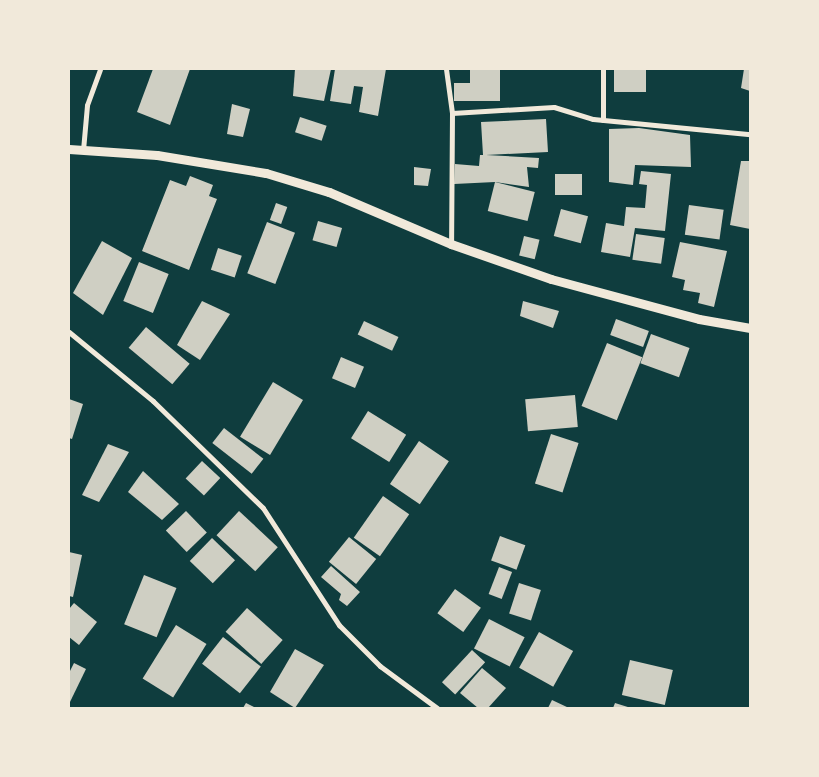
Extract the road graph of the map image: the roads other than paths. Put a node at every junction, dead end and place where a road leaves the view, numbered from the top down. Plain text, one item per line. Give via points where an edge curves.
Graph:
1 (100, 69) edge
2 (446, 69) edge
3 (603, 69) edge
4 (452, 113) junction
5 (603, 120) junction
6 (750, 134) edge
7 (69, 149) edge
8 (83, 150) junction
9 (451, 244) junction
10 (750, 328) edge
11 (69, 332) edge
12 (437, 708) edge

1 - 8 street via 87,105
2 - 4 street
3 - 5 street
4 - 5 street via 554,107
4 - 9 street
5 - 6 street
7 - 8 street
8 - 9 street via 156,154 266,174 329,192
9 - 10 street via 551,279 699,319
11 - 12 street via 153,402 263,508 339,625 380,666

